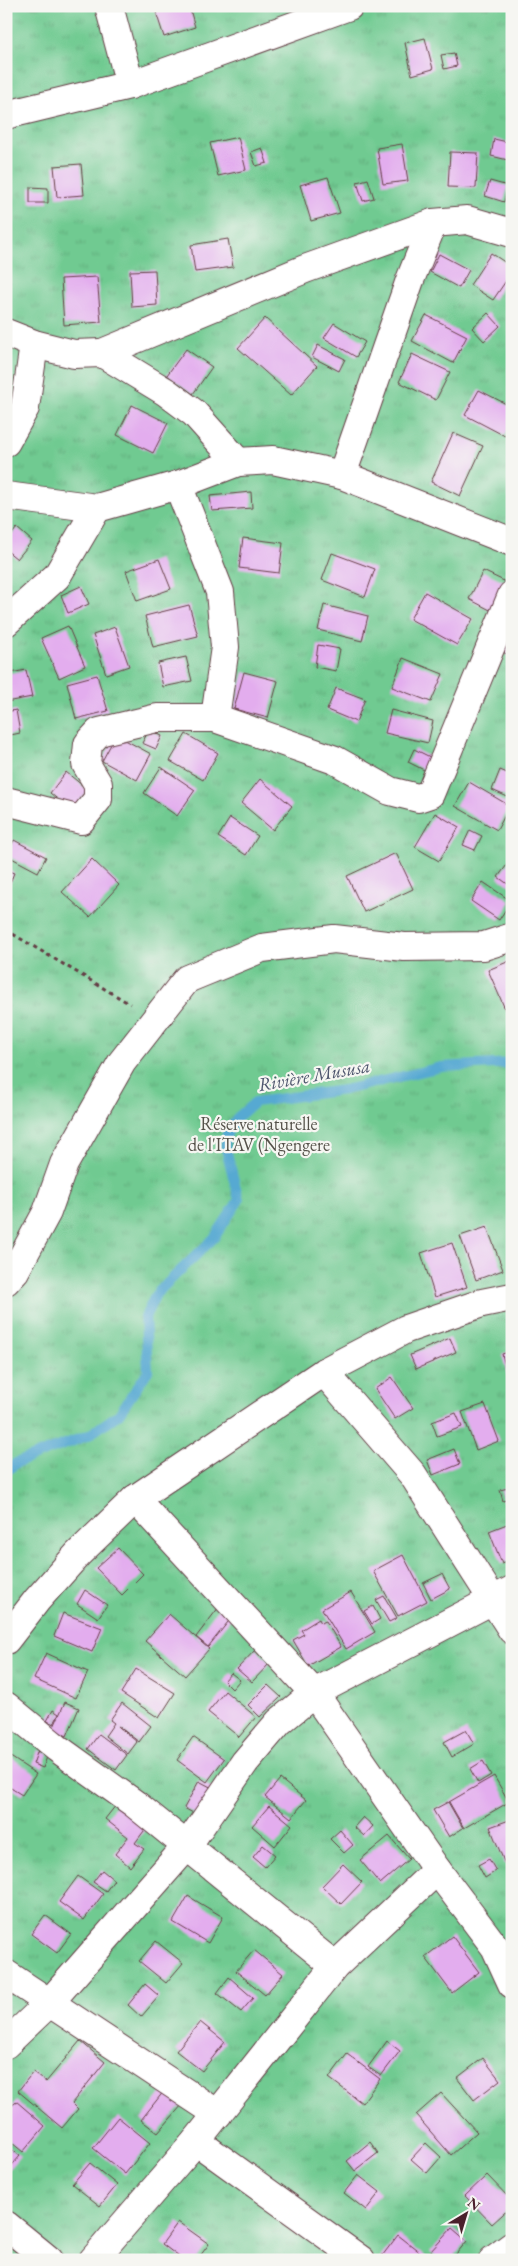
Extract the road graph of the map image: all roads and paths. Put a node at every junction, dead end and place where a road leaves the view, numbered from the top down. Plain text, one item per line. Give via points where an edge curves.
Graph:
1 (109, 6) edge
2 (342, 7) edge
3 (130, 85) junction
4 (6, 115) edge
5 (433, 223) junction
6 (512, 233) edge
7 (6, 334) edge
8 (34, 344) junction
9 (102, 353) junction
10 (6, 442) edge
11 (238, 462) junction
12 (342, 475) junction
13 (178, 485) junction
14 (6, 496) edge
15 (96, 508) junction
16 (512, 542) edge
17 (512, 595) edge
18 (6, 622) edge
19 (215, 718) junction
20 (6, 801) edge
21 (6, 930) edge
22 (512, 937) edge
23 (155, 1018) junction
24 (6, 1281) edge
25 (512, 1297) edge
26 (324, 1372) junction
27 (135, 1498) junction
28 (501, 1594) edge
29 (512, 1630) edge
30 (6, 1640) edge
31 (314, 1693) junction
32 (6, 1706) edge
33 (187, 1846) junction
34 (437, 1870) junction
35 (503, 1946) edge
36 (334, 1966) junction
37 (6, 1974) edge
38 (512, 1984) edge
39 (49, 2003) junction
40 (6, 2044) edge
41 (218, 2114) junction
42 (196, 2141) junction
43 (6, 2225) edge
44 (512, 2246) edge
45 (49, 2260) edge
46 (93, 2260) edge
47 (360, 2260) edge
48 (493, 2260) edge

1 - 3 street
2 - 3 street
3 - 4 street
5 - 6 street via 467,220
5 - 9 street via 305,269
5 - 12 street
7 - 8 street
8 - 9 street via 74,354
8 - 10 street via 24,408
9 - 11 street via 194,413
11 - 12 street via 273,460
11 - 13 street
12 - 16 street
13 - 15 street
13 - 19 street via 220,592 225,647
14 - 15 street
15 - 18 street via 57,576
17 - 19 street via 430,794 418,798 390,791 335,760
19 - 20 street via 157,718 99,732 88,744 86,764 98,784 98,799 81,820
21 - 23 path
22 - 23 street via 484,946 404,947 334,938 262,948 187,979
23 - 24 street via 122,1062 64,1164 48,1212
25 - 26 street via 482,1303 406,1329
26 - 27 street
26 - 28 street via 413,1475
27 - 30 street via 78,1554
27 - 31 street
28 - 29 street
28 - 31 street
31 - 33 street via 279,1722 244,1762
31 - 34 street
32 - 33 street
33 - 36 street
33 - 39 street
34 - 35 street
34 - 36 street
35 - 38 street
36 - 41 street
37 - 39 street
39 - 40 street
39 - 41 street
41 - 42 street
42 - 46 street
42 - 47 street
43 - 45 street
44 - 48 street

